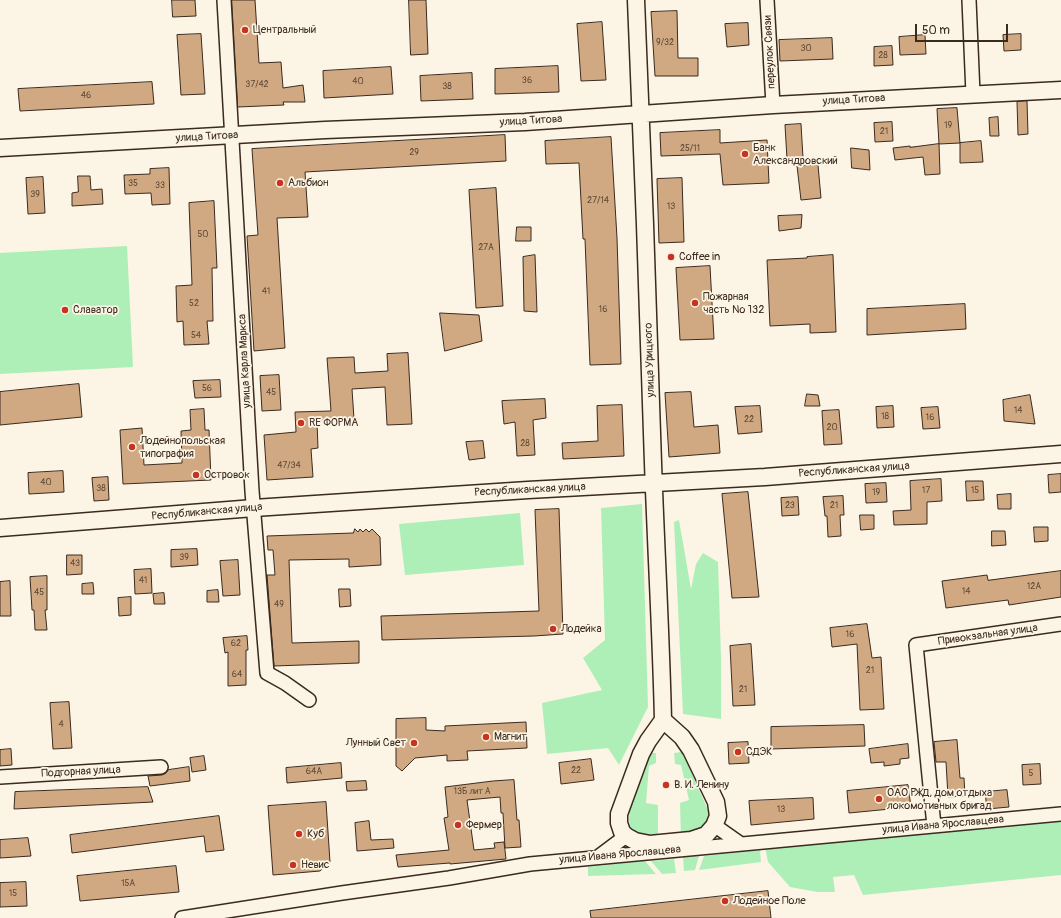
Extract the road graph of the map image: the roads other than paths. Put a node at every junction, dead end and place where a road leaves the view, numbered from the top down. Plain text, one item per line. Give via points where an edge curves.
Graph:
1 (224, 0) edge
2 (636, 0) edge
3 (767, 0) edge
4 (969, 0) edge
5 (1061, 90) edge
6 (973, 94) junction
7 (773, 105) junction
8 (641, 114) junction
9 (233, 135) junction
10 (0, 148) edge
11 (1061, 454) edge
12 (654, 483) junction
13 (254, 508) junction
14 (0, 528) edge
15 (1061, 624) edge
16 (308, 700) dead end
17 (663, 720) junction
18 (161, 767) dead end
19 (0, 777) edge
20 (1061, 814) edge
21 (714, 825) junction
22 (934, 826) junction
23 (626, 836) junction
24 (741, 844) junction
25 (598, 857) junction
26 (182, 918) edge

1 - 9 street, улица Карла Маркса
2 - 8 street, улица Урицкого
3 - 7 street, переулок Связи
4 - 6 street
5 - 6 street, улица Титова
6 - 7 street, улица Титова
7 - 8 street, улица Титова
8 - 9 street, улица Титова via 525,122
8 - 12 street, улица Урицкого
9 - 10 street, улица Титова
9 - 13 street, улица Карла Маркса
11 - 12 street, Республиканская улица
12 - 13 street, Республиканская улица
12 - 17 street, улица Урицкого
13 - 14 street, Республиканская улица
13 - 16 street, улица Карла Маркса via 266,673
15 - 22 street, Привокзальная улица via 916,645
17 - 21 street via 682,737 691,750 716,802 718,816
17 - 23 street via 640,754 619,814 622,832
18 - 19 street, Подгорная улица
20 - 22 street, улица Ивана Ярославцева
21 - 23 street via 706,835 691,840 650,844
21 - 24 street
22 - 24 street, улица Ивана Ярославцева
23 - 25 street
24 - 25 street, улица Ивана Ярославцева
25 - 26 street, улица Ивана Ярославцева via 530,864

